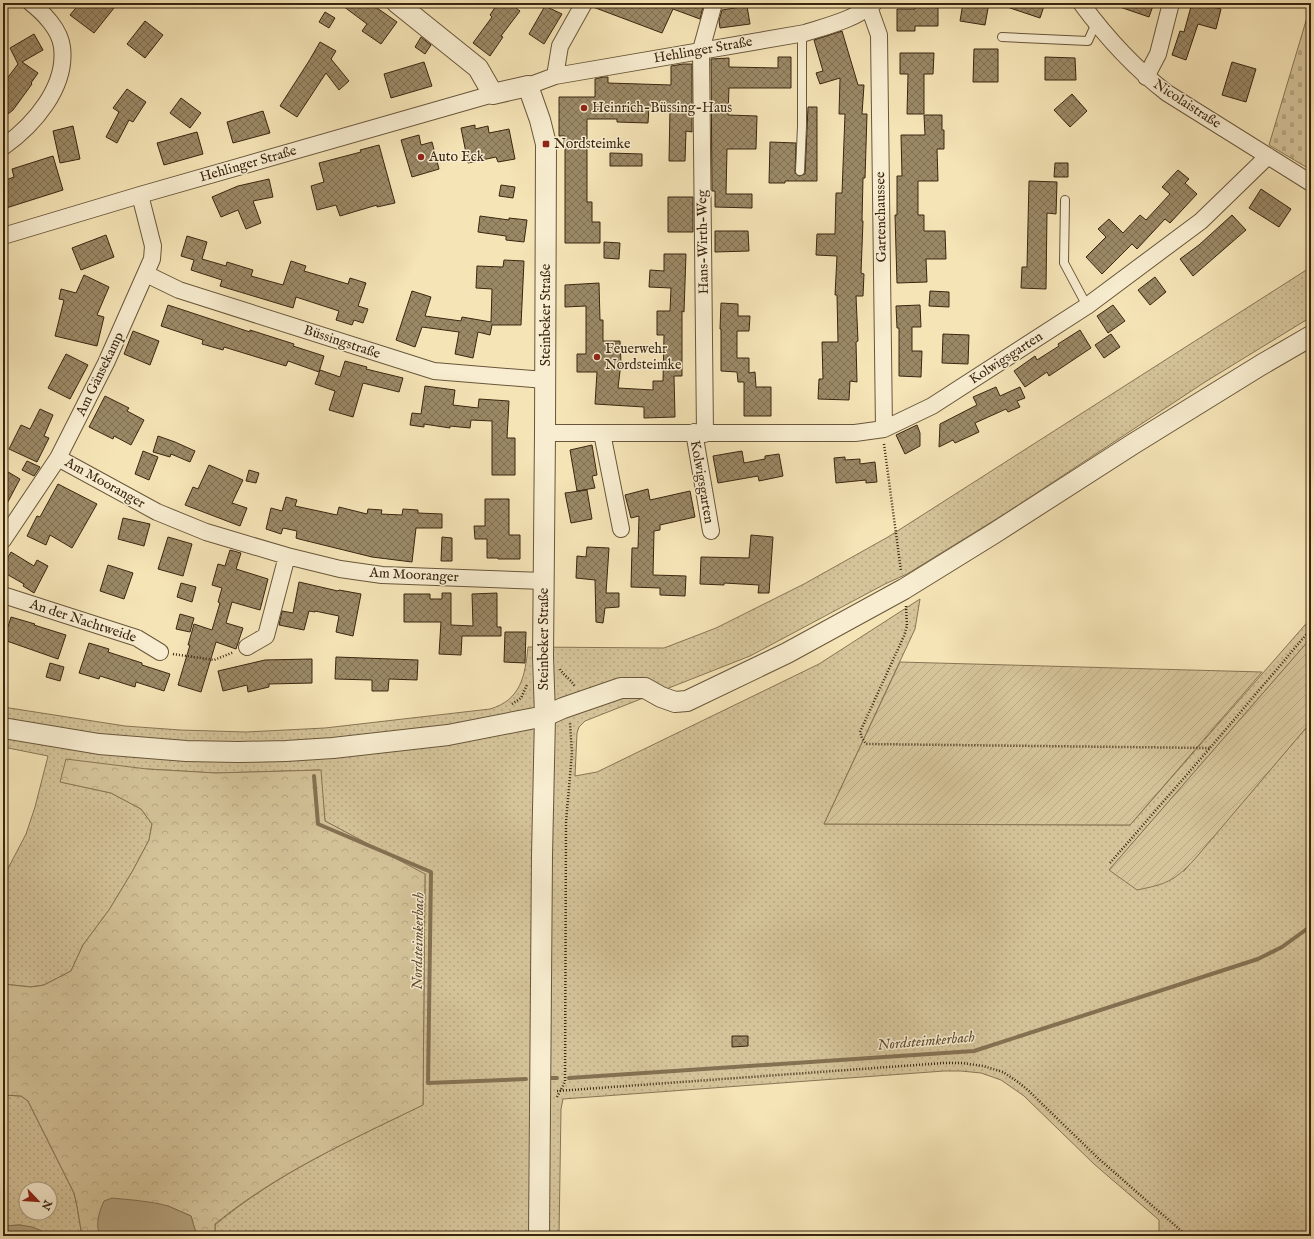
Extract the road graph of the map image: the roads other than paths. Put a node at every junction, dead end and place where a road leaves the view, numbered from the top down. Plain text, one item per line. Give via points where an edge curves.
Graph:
1 (31, 3) edge
2 (397, 3) edge
3 (584, 3) edge
4 (714, 3) edge
5 (1081, 3) edge
6 (1171, 3) edge
7 (871, 5) edge
8 (1096, 24) junction
9 (802, 33) junction
10 (1002, 37) dead end
11 (701, 50) junction
12 (555, 76) junction
13 (1146, 77) junction
14 (528, 86) junction
15 (493, 94) junction
16 (3, 147) edge
17 (1268, 156) junction
18 (800, 171) dead end
19 (1311, 183) edge
20 (140, 195) junction
21 (1065, 200) dead end
22 (3, 236) edge
23 (146, 274) junction
24 (1087, 306) junction
25 (1311, 336) edge
26 (545, 380) junction
27 (884, 429) junction
28 (546, 433) junction
29 (602, 433) junction
30 (699, 433) junction
31 (58, 458) junction
32 (621, 529) dead end
33 (711, 531) dead end
34 (3, 540) edge
35 (286, 556) junction
36 (544, 581) junction
37 (3, 595) edge
38 (247, 647) road end
39 (160, 652) road end
40 (545, 716) junction
41 (3, 728) edge
42 (539, 1236) edge

1 - 16 street via 43,12 54,27 62,46 62,70 51,97 35,118
2 - 15 street via 478,68
3 - 12 street via 560,46
4 - 11 street, Hans-Wirth-Weg
5 - 8 street, Nicolaistraße
6 - 13 street via 1158,54
7 - 9 street, Hehlinger Straße via 842,21
7 - 27 street, Gartenchaussee via 879,35
8 - 10 lane via 1088,41
8 - 13 street, Nicolaistraße
9 - 11 street, Hehlinger Straße
9 - 18 lane
11 - 12 street, Hehlinger Straße
11 - 30 street, Hans-Wirth-Weg
12 - 14 street, Hehlinger Straße
13 - 17 street, Nicolaistraße via 1167,93
14 - 15 street
14 - 26 street, Steinbeker Straße via 546,144
15 - 20 street, Hehlinger Straße
17 - 19 street, Nicolaistraße
17 - 24 street, Kolwigsgarten via 1201,220
20 - 22 street, Hehlinger Straße
20 - 23 street, Am Gänsekamp via 153,246 152,259
21 - 24 lane via 1064,263
23 - 26 street, Büssingstraße via 180,290 434,371
23 - 31 street, Am Gänsekamp via 106,363
24 - 27 street, Kolwigsgarten via 932,406
25 - 40 street via 1261,364 904,589 787,653 687,701 675,702 645,688 621,688
26 - 28 street, Steinbeker Straße
27 - 30 street, Kolwigsgarten via 855,433
28 - 29 street, Kolwigsgarten
28 - 36 street, Steinbeker Straße
29 - 30 street, Kolwigsgarten
29 - 32 street
30 - 33 street, Kolwigsgarten
31 - 34 street, Am Gänsekamp
31 - 35 street, Am Mooranger via 157,512 206,532
35 - 36 street, Am Mooranger via 340,569 382,575
35 - 38 street via 266,636
36 - 40 street, Steinbeker Straße
37 - 39 street, An der Nachtweide via 137,638
40 - 41 street via 448,735 394,742 333,748 238,752 99,744
40 - 42 street, Steinbeker Straße

